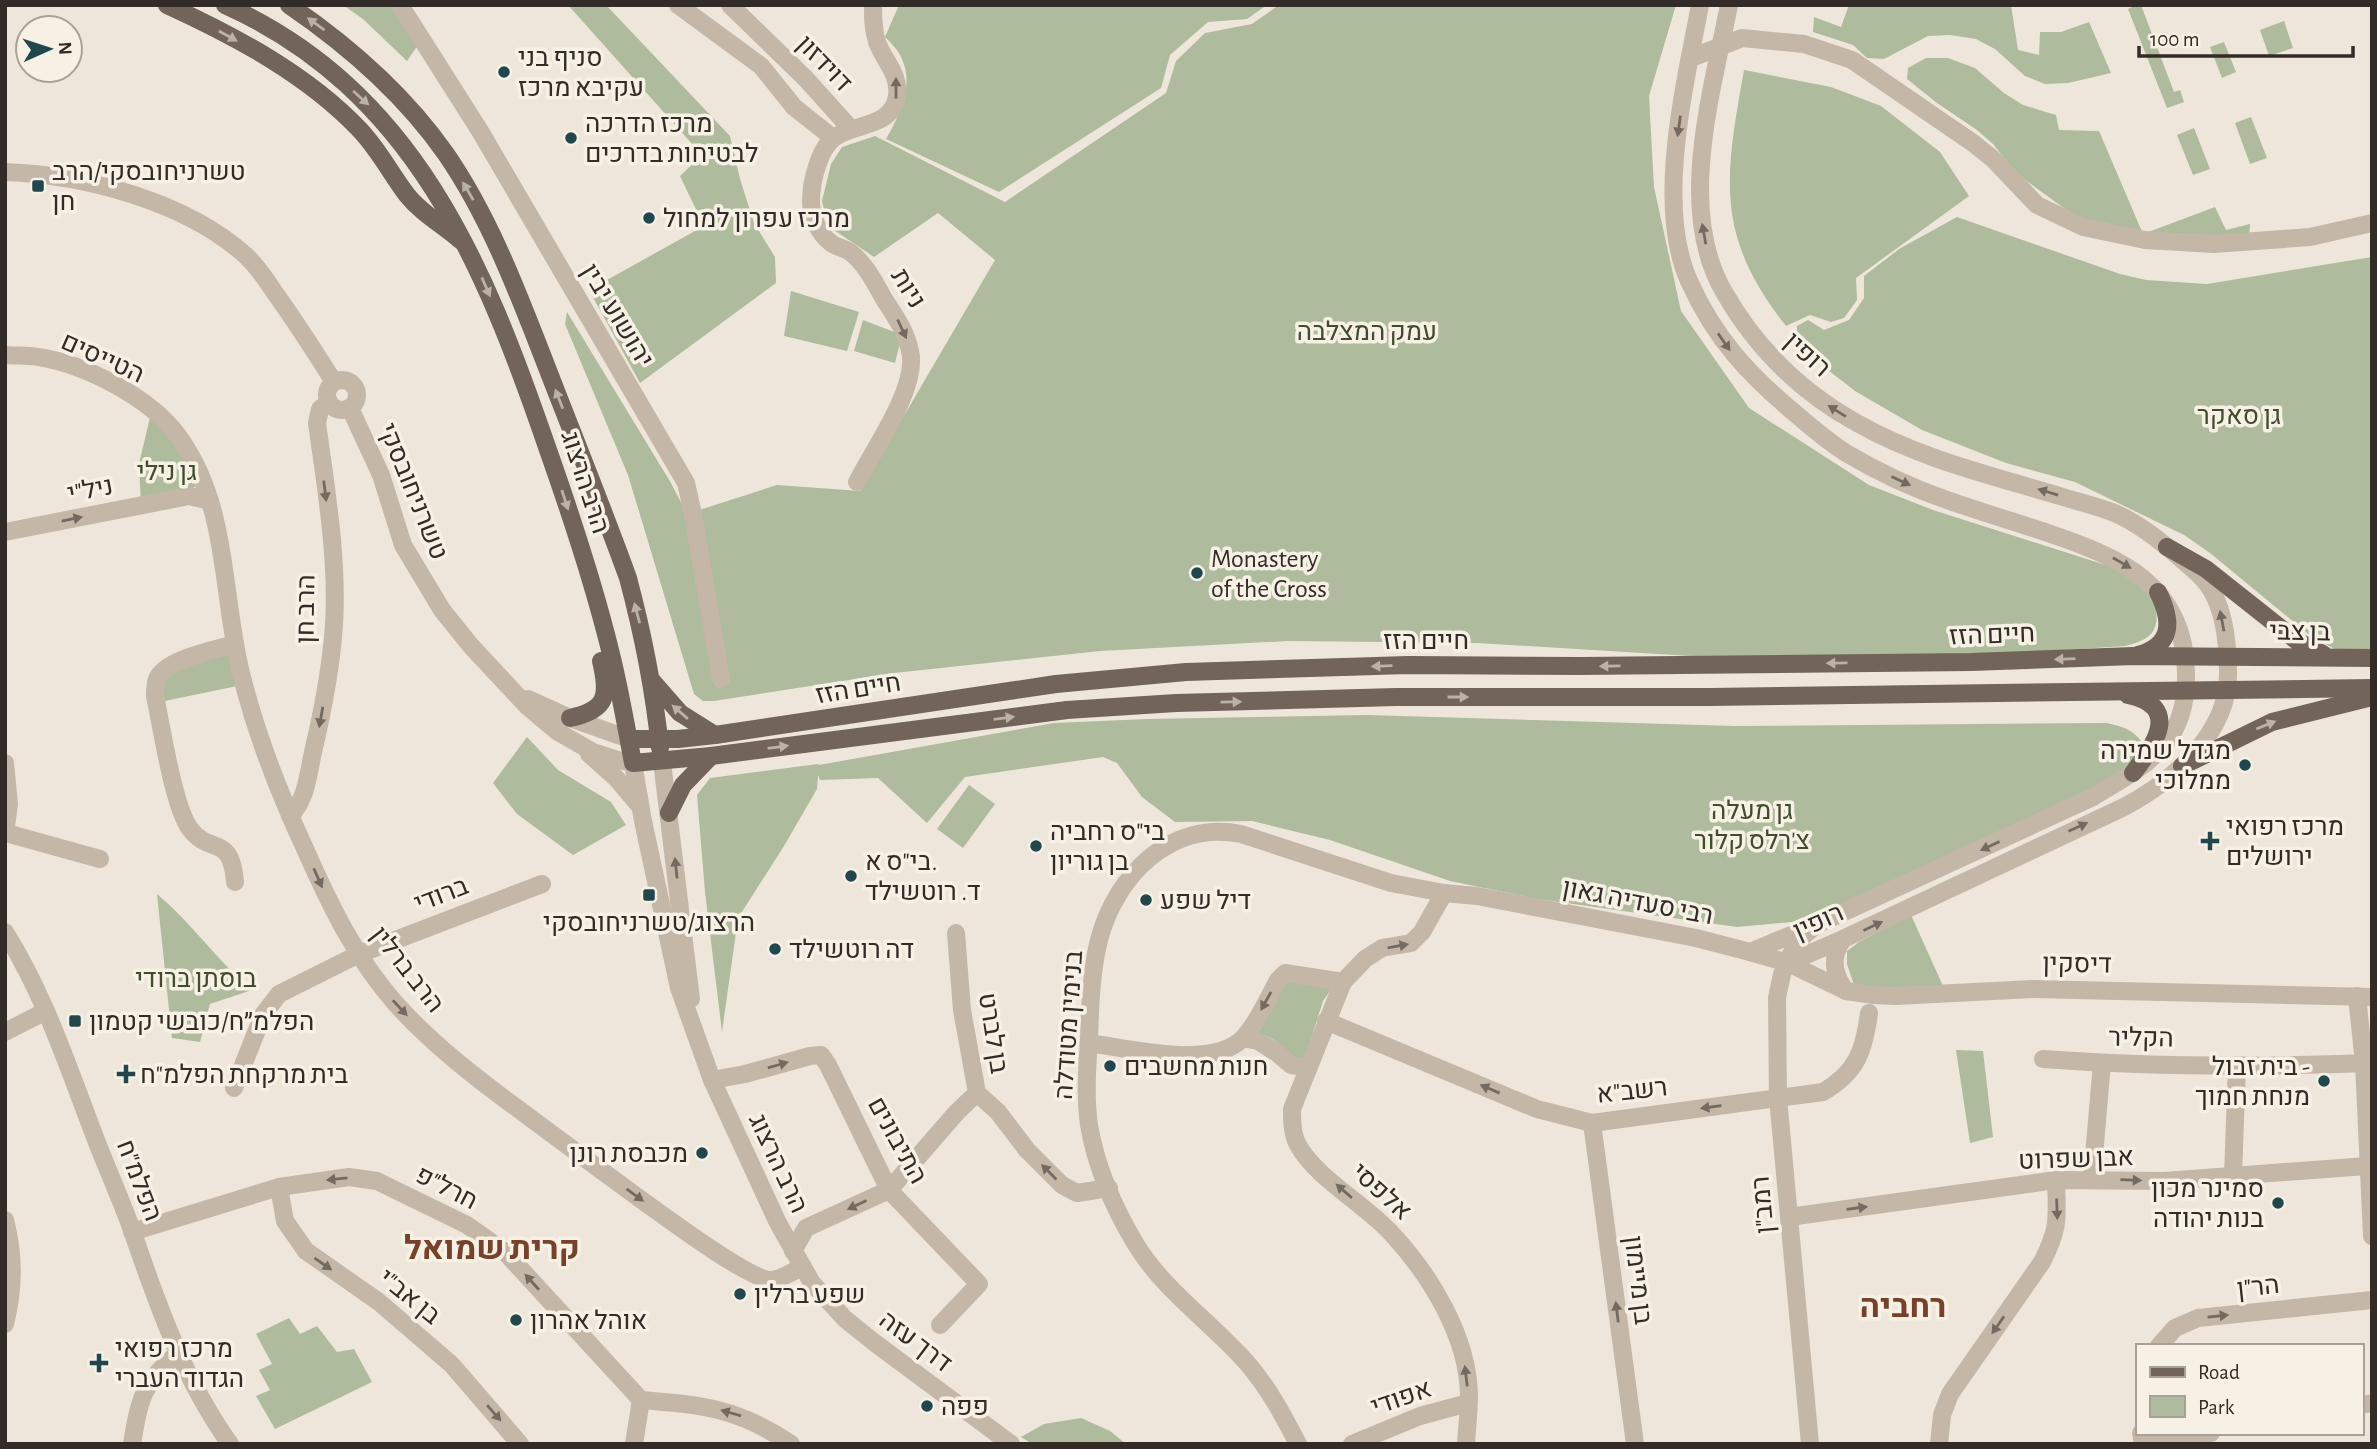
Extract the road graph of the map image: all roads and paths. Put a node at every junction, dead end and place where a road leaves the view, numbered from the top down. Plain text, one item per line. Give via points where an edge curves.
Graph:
1 (167, 5) edge
2 (225, 5) edge
3 (289, 5) edge
4 (400, 5) edge
5 (678, 5) edge
6 (730, 5) edge
7 (873, 5) edge
8 (1700, 5) edge
9 (1729, 5) edge
10 (1721, 45) junction
11 (1690, 58) junction
12 (851, 129) junction
13 (833, 138) junction
14 (5, 172) edge
15 (2372, 223) edge
16 (468, 246) junction
17 (5, 355) edge
18 (334, 382) junction
19 (329, 402) junction
20 (350, 408) junction
21 (200, 475) junction
22 (858, 482) dead end
23 (184, 496) junction
24 (210, 501) junction
25 (5, 532) edge
26 (577, 537) junction
27 (2167, 547) junction
28 (2158, 592) junction
29 (235, 644) junction
30 (2133, 656) junction
31 (2186, 656) junction
32 (2228, 656) junction
33 (2333, 657) junction
34 (2372, 658) edge
35 (720, 679) dead end
36 (651, 680) junction
37 (2372, 688) edge
38 (2186, 689) junction
39 (2228, 689) junction
40 (513, 690) junction
41 (2107, 691) junction
42 (2372, 697) edge
43 (570, 718) junction
44 (715, 735) junction
45 (629, 739) junction
46 (659, 739) junction
47 (576, 743) junction
48 (710, 756) junction
49 (634, 762) junction
50 (662, 762) junction
51 (5, 763) edge
52 (2182, 766) junction
53 (2133, 773) junction
54 (640, 806) junction
55 (669, 813) junction
56 (290, 816) junction
57 (6, 833) edge
58 (100, 859) dead end
59 (235, 882) dead end
60 (542, 884) dead end
61 (1444, 893) junction
62 (1477, 896) joint
63 (1818, 924) junction
64 (5, 932) edge
65 (956, 933) dead end
66 (1843, 939) junction
67 (1750, 952) junction
68 (359, 954) junction
69 (1788, 963) junction
70 (1343, 982) junction
71 (1846, 991) junction
72 (2365, 997) edge
73 (1777, 998) junction
74 (46, 1011) junction
75 (1869, 1013) dead end
76 (1326, 1021) junction
77 (5, 1032) edge
78 (1244, 1038) junction
79 (1088, 1043) junction
80 (2043, 1059) dead end
81 (2102, 1063) junction
82 (2368, 1063) edge
83 (2237, 1065) junction
84 (1308, 1068) junction
85 (712, 1080) junction
86 (234, 1088) dead end
87 (976, 1093) junction
88 (1779, 1098) junction
89 (1592, 1123) junction
90 (2367, 1166) junction
91 (2234, 1176) junction
92 (2092, 1179) junction
93 (2056, 1180) junction
94 (279, 1187) junction
95 (1109, 1188) junction
96 (889, 1190) junction
97 (2370, 1194) edge
98 (1789, 1217) junction
99 (5, 1220) edge
100 (778, 1223) junction
101 (806, 1228) junction
102 (132, 1232) junction
103 (2372, 1236) edge
104 (797, 1259) junction
105 (2372, 1300) edge
106 (5, 1324) edge
107 (940, 1325) dead end
108 (2162, 1344) edge
109 (179, 1353) junction
110 (641, 1400) junction
111 (1468, 1403) junction
112 (2200, 1435) edge
113 (132, 1444) edge
114 (230, 1444) edge
115 (520, 1444) edge
116 (634, 1444) edge
117 (791, 1444) edge
118 (1012, 1444) edge
119 (1298, 1444) edge
120 (1352, 1444) edge
121 (1466, 1444) edge
122 (1634, 1444) edge
123 (1810, 1444) edge
124 (1939, 1444) edge
125 (2155, 1444) edge

1 -> 16 main road via 265,57 331,103 361,130 421,210
2 -> 16 main road, הרב הרצוג via 295,45 368,105 405,146
36 -> 3 main road, הרב הרצוג via 637,613 611,533 523,306 469,192 446,154 394,92 343,44
4 - 35 street, יהושוע יבין via 480,131 685,483
5 - 13 street via 761,66 794,107
6 - 12 street, דוידזון
12 -> 7 street via 883,118 897,98 895,75 874,31
8 - 11 street, רופין
9 - 10 street, רופין
10 - 11 street
10 - 15 street via 1742,38 1804,44 1852,60 1993,159 2036,205 2083,227 2145,240 2214,244 2310,237
27 -> 10 street, רופין via 2113,513 1884,437 1822,402 1762,348 1722,290 1703,230 1702,155
11 -> 28 street, רופין via 1674,181 1676,234 1688,280 1742,366 1806,423 1868,465 1945,499 2100,552 2135,571
12 - 13 street
13 -> 22 street, ניות via 814,178 813,217 819,231 851,253 867,271 904,330 911,354 902,400
14 - 18 street via 65,178 138,197 177,212 227,241 263,276
16 -> 26 main road, הרב הרצוג via 502,322
17 - 21 street, הטייסים via 40,357 119,387 172,428
18 - 19 street via 327,393
18 - 20 street via 345,380 354,386 357,399
19 - 20 street via 337,409
19 -> 56 street, הרב חן via 320,409 317,423 331,532 334,622 307,780
20 - 40 street, טשרניחובסקי via 380,475 403,545 422,579 471,646
21 - 23 street
21 - 24 street, הטייסים
23 - 24 street, ניל"י
25 -> 23 street, ניל"י
24 - 29 street, הרב ברלין
26 - 43 main road via 581,578 606,691 598,707
26 - 45 main road, הרב הרצוג via 612,655
32 -> 27 street, רופין via 2221,612 2208,585
27 - 33 main road via 2206,569 2297,642
28 - 30 main road via 2167,617 2167,634 2155,647
28 - 31 street, רופין via 2175,616
29 - 56 street, הרב ברלין via 259,736
29 - 59 street via 189,657 167,669 156,681 155,696 179,807 198,838 228,852
30 - 31 main road, חיים הזז
30 -> 44 main road, חיים הזז via 1186,672 1056,684
31 - 32 main road, חיים הזז
31 - 38 street, רופין
32 - 33 main road, בן צבי
32 - 39 street, רופין
33 - 34 main road, בן צבי
44 -> 36 main road via 680,713
36 - 46 main road, הרב הרצוג
37 - 39 main road
38 - 39 main road, חיים הזז
38 - 41 main road, חיים הזז
38 - 53 street, רופין via 2174,732 2160,751
39 - 52 street, רופין via 2214,725
40 - 43 street, טשרניחובסקי
40 - 47 street, טשרניחובסקי via 542,719
48 -> 41 main road, חיים הזז via 1067,710 1177,703
41 - 53 main road via 2147,700 2158,711 2155,738
52 -> 42 main road via 2272,722
43 - 45 street, טשרניחובסקי
44 - 46 main road, חיים הזז
45 - 46 main road, חיים הזז
45 - 49 main road, הרב הרצוג
46 - 50 main road, הרב הרצוג
47 - 49 street, טשרניחובסקי via 603,756
47 - 54 street
48 - 50 main road, חיים הזז
48 - 55 main road via 683,785
49 - 50 main road, חיים הזז
49 - 54 street, הרב הרצוג
50 - 55 street, הרב הרצוג
51 - 57 street
66 -> 52 street, רופין via 2135,801
53 -> 63 street, רופין via 2093,797
54 - 85 street, הרב הרצוג via 678,988
85 -> 55 street, הרב הרצוג via 691,997
56 -> 68 street, הרב ברלין via 320,884
57 - 58 street
60 - 68 street, ברודי
61 - 62 street, בנימין מטודלה
70 -> 61 street via 1382,948 1411,943
61 - 79 street, בנימין מטודלה via 1391,883 1241,834 1200,832 1181,838 1160,848 1139,867 1106,922 1096,959
62 - 67 street, רבי סעדיה גאון
63 - 67 street
63 - 69 street, רופין via 1798,942
64 - 74 street, הפלמ"ח
65 - 87 street, בן לברט via 962,1010
66 - 69 street, רופין
66 - 71 street via 1834,965
67 - 69 street, רבי סעדיה גאון
67 - 73 street via 1769,972
68 - 86 street, ברודי via 279,994 263,1015
68 -> 104 street, הרב ברלין via 396,1004 446,1054 673,1222 762,1279 773,1280
69 - 71 street, דיסקין
69 - 73 street, רמב"ן
70 - 76 street, אלפסי
70 -> 78 street via 1285,973
71 - 72 street, דיסקין via 1896,996 2033,989
72 - 82 street
73 - 88 street, רמב"ן
74 - 77 street
74 - 102 street, הפלמ"ח
75 - 88 street, רשב"א via 1866,1038 1842,1081 1823,1092
76 - 84 street, אלפסי
89 -> 76 street, רשב"א via 1537,1109
78 - 79 street via 1225,1051 1186,1055
78 - 84 street via 1258,1041 1291,1065
79 - 95 street, בנימין מטודלה via 1089,1126
80 - 81 street, הקליר
81 - 83 street, הקליר
81 - 92 street
82 - 83 street, הקליר
82 - 90 street
83 - 91 street
111 -> 84 street, אלפסי via 1463,1355 1436,1293 1391,1232 1300,1147 1292,1109
85 -> 96 street, התיבונים via 821,1055
85 - 100 street, הרב הרצוג
95 -> 87 street, בן לברט via 1077,1193 1062,1185 1027,1150 999,1112
87 - 96 street
88 -> 89 street, רשב"א
88 - 98 street, רמב"ן
122 -> 89 street, בן מיימון
90 - 91 street, אבן שפרוט
90 - 97 street
92 -> 91 street, אבן שפרוט via 2164,1181
92 - 93 street, אבן שפרוט
98 -> 93 street, אבן שפרוט
93 -> 124 street via 2058,1224 2054,1238 1950,1394
94 - 102 street, חרל"פ
110 -> 94 street, חרל"פ via 505,1252 467,1225 377,1181 349,1177
94 -> 115 street, בן אב"י via 285,1221 306,1251 379,1302 444,1358
95 - 119 street, בנימין מטודלה via 1151,1266 1245,1361
96 -> 101 street
96 - 107 street, התיבונים via 979,1284
97 - 103 street
98 - 123 street, רמב"ן
99 - 106 street via 12,1253 11,1301
100 - 101 street
100 - 104 street, הרב הרצוג
101 - 104 street
102 - 109 street, הפלמ"ח
104 - 118 street, דרך עזה via 845,1319
108 -> 105 street, הר"ן via 2175,1328 2199,1318
109 - 113 street via 151,1378 137,1410
109 - 114 street, הפלמ"ח
110 - 116 street
117 -> 110 street via 757,1422 722,1410
111 - 120 street, אפודי via 1420,1416
111 - 121 street, אלפסי
112 - 125 street

